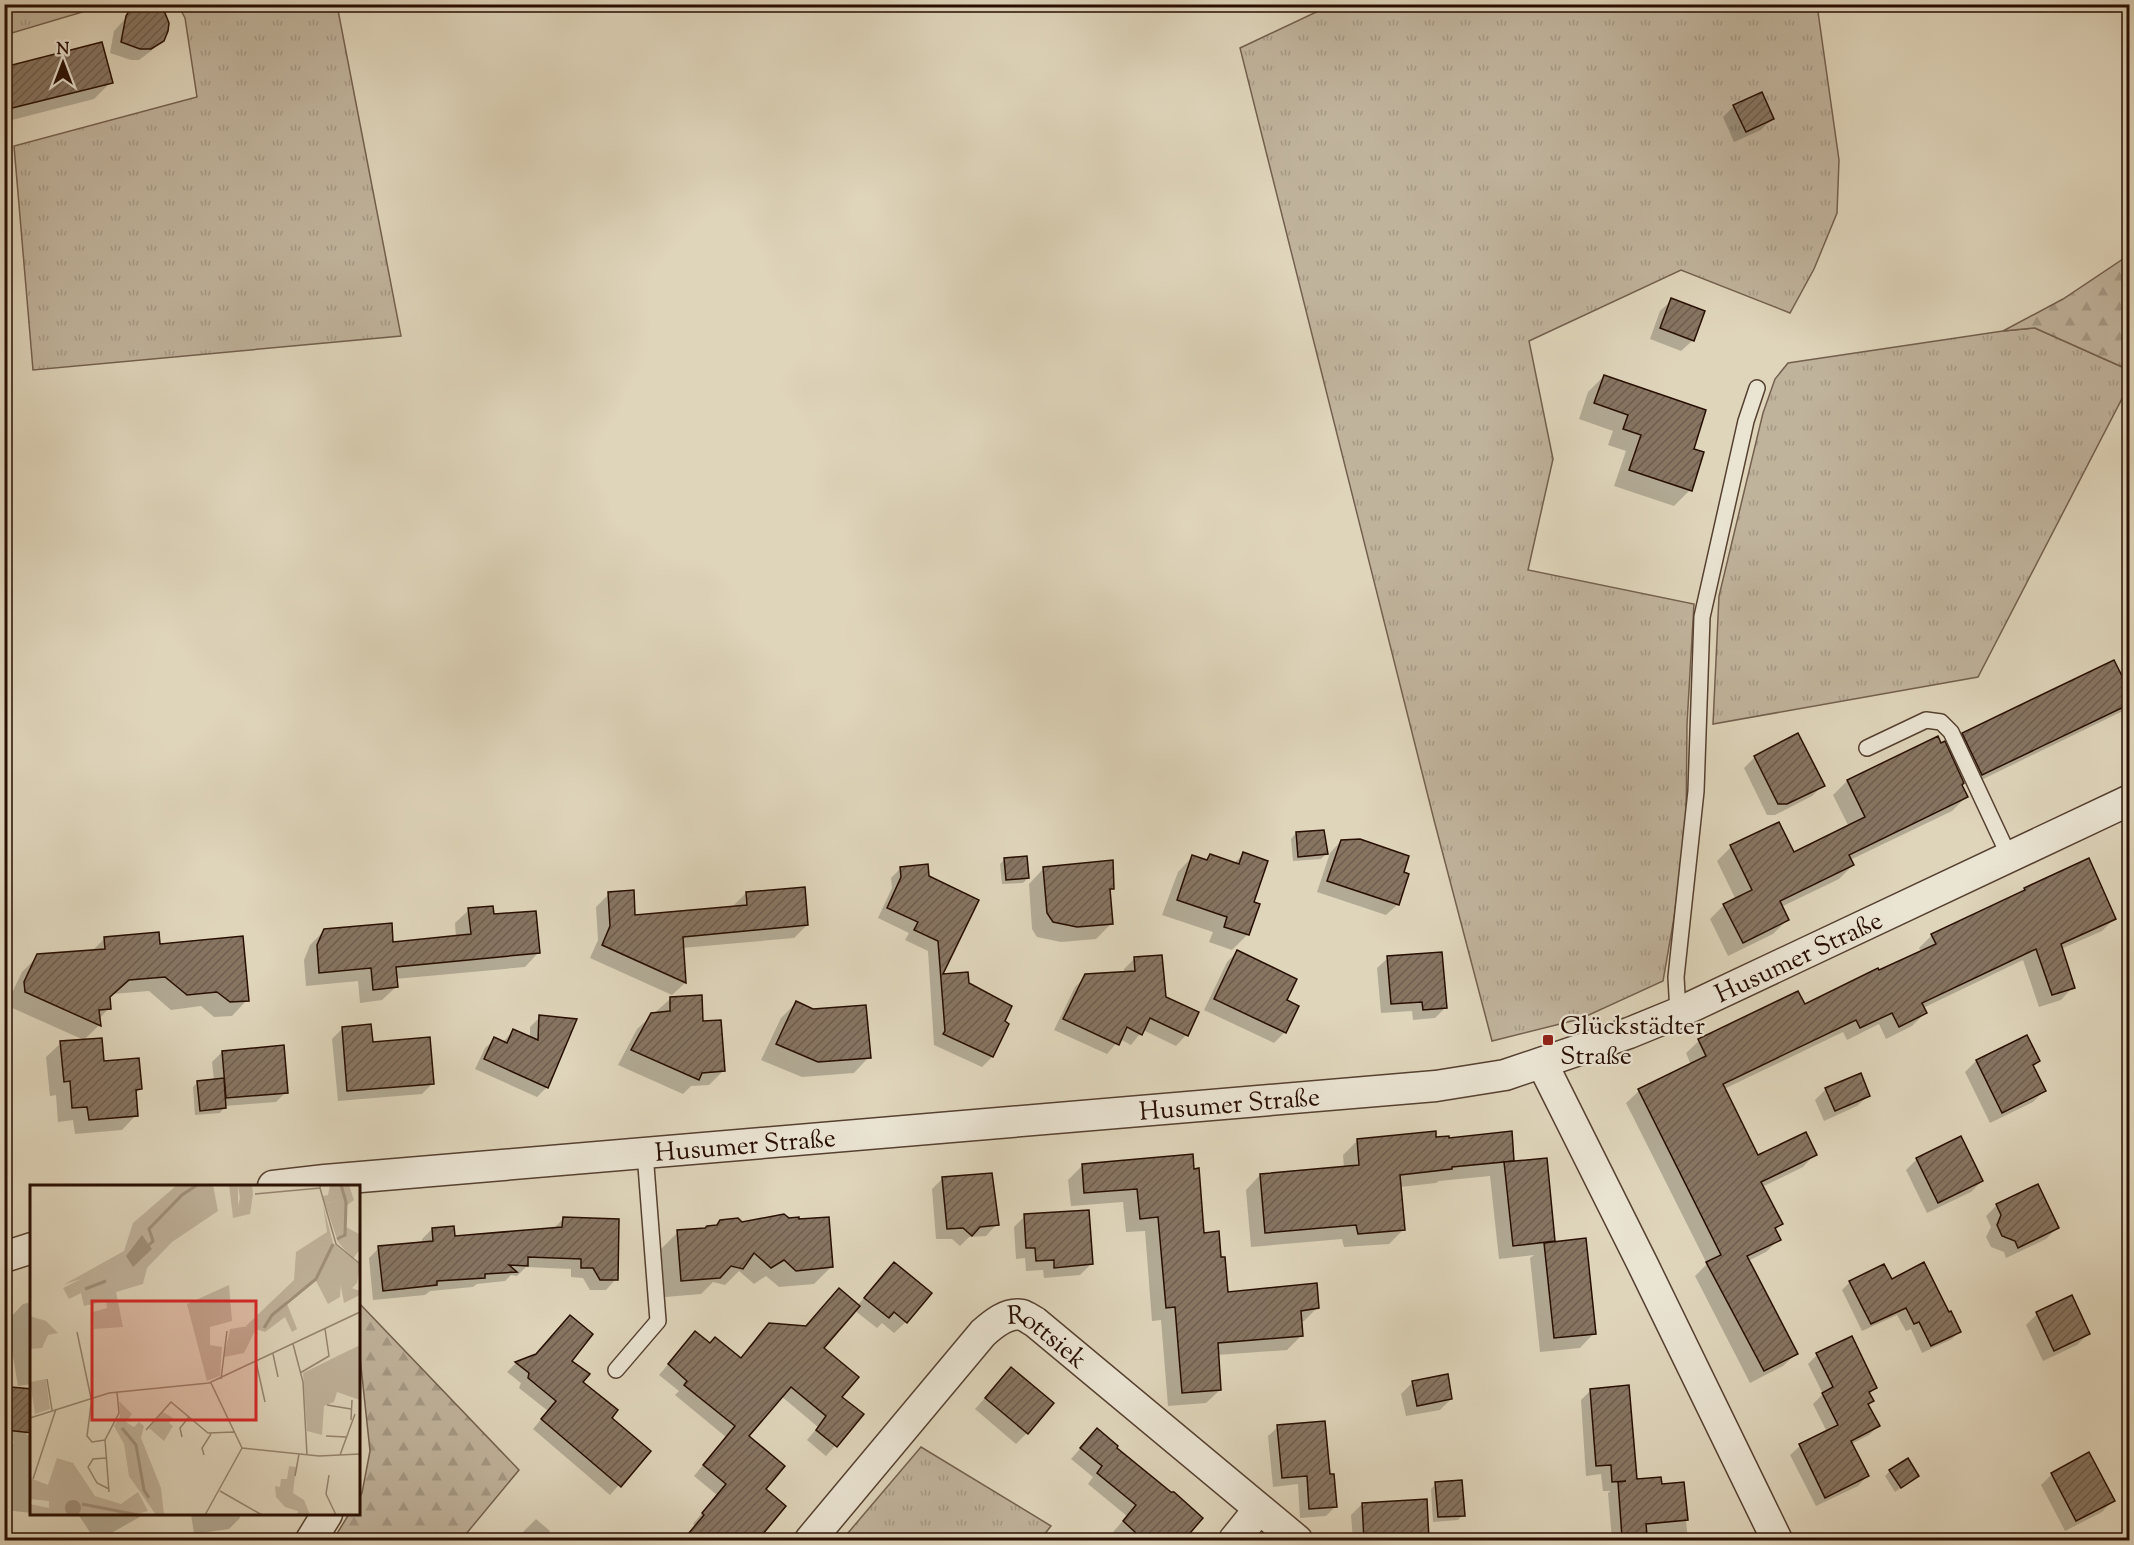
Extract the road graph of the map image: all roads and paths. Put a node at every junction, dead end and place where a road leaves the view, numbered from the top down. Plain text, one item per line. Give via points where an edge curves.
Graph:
1 (1757, 388) dead end
2 (1867, 747) dead end
3 (2130, 800) edge
4 (2009, 856) junction
5 (1678, 1013) junction
6 (1542, 1063) junction
7 (645, 1153) junction
8 (326, 1183) edge
9 (291, 1185) edge
10 (616, 1370) dead end
11 (1259, 1509) junction
12 (326, 1515) edge
13 (311, 1540) edge
14 (810, 1540) edge
15 (1233, 1540) edge
16 (1297, 1540) edge
17 (1777, 1540) edge

1 - 5 lane via 1743,432 1702,617 1696,791 1677,977
2 - 4 lane via 1926,720 1941,722 1951,732
3 - 4 street, Husumer Straße
4 - 5 street, Husumer Straße
5 - 6 street, Husumer Straße
6 - 7 street, Husumer Straße via 1505,1075 1436,1086
6 - 17 street
7 - 8 street, Husumer Straße
7 - 10 lane via 658,1321
8 - 9 street, Husumer Straße
11 - 14 street, Rottsiek via 1022,1315 994,1322 983,1333
11 - 15 street
11 - 16 street, Rottsiek
12 - 13 street

